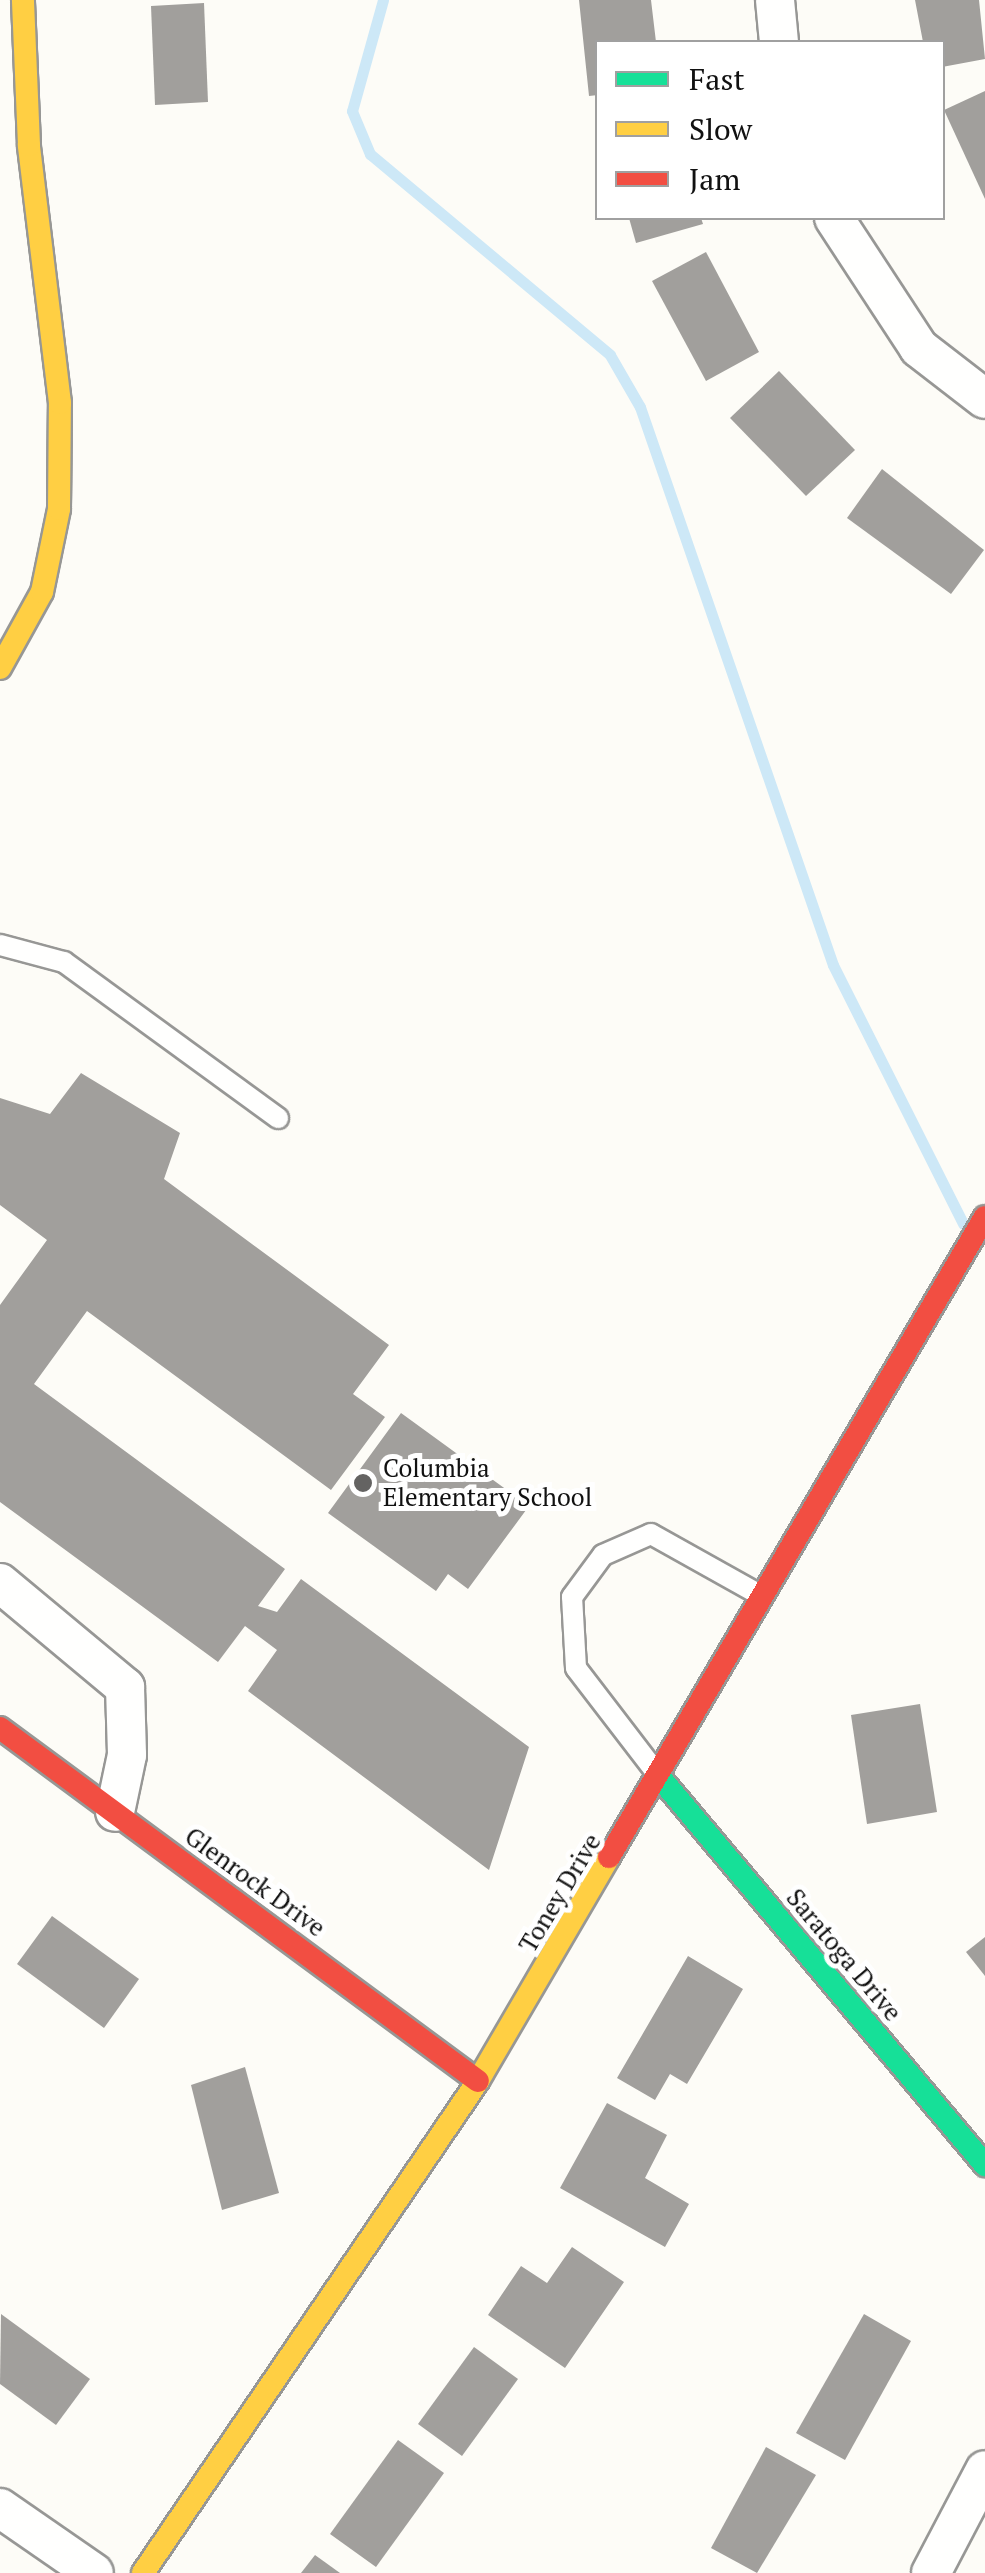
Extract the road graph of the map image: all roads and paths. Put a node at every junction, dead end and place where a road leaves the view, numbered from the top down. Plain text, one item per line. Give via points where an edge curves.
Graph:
1 (24, 0) edge
2 (775, 0) edge
3 (779, 40) edge
4 (14, 147) edge
5 (835, 220) edge
6 (985, 399) edge
7 (0, 668) edge
8 (0, 944) edge
9 (278, 1118) dead end
10 (985, 1217) edge
11 (0, 1583) edge
12 (766, 1598) junction
13 (0, 1728) edge
14 (662, 1780) junction
15 (114, 1812) junction
16 (478, 2081) junction
17 (985, 2165) edge
18 (985, 2470) edge
19 (0, 2508) edge
20 (94, 2573) edge
21 (143, 2573) edge
22 (931, 2573) edge

1 - 4 street
2 - 3 street
4 - 7 street via 60,403 58,509 42,592
5 - 6 street via 919,348
8 - 9 lane via 64,962
10 - 12 street, Toney Drive
11 - 15 street via 125,1687 127,1756
12 - 14 street, Toney Drive
12 - 14 lane via 650,1534 603,1556 572,1597 576,1668
13 - 15 street, Glenrock Drive
14 - 16 street, Toney Drive
14 - 17 street, Saratoga Drive
15 - 16 street, Glenrock Drive
16 - 21 street, Toney Drive
18 - 22 street
19 - 20 street

